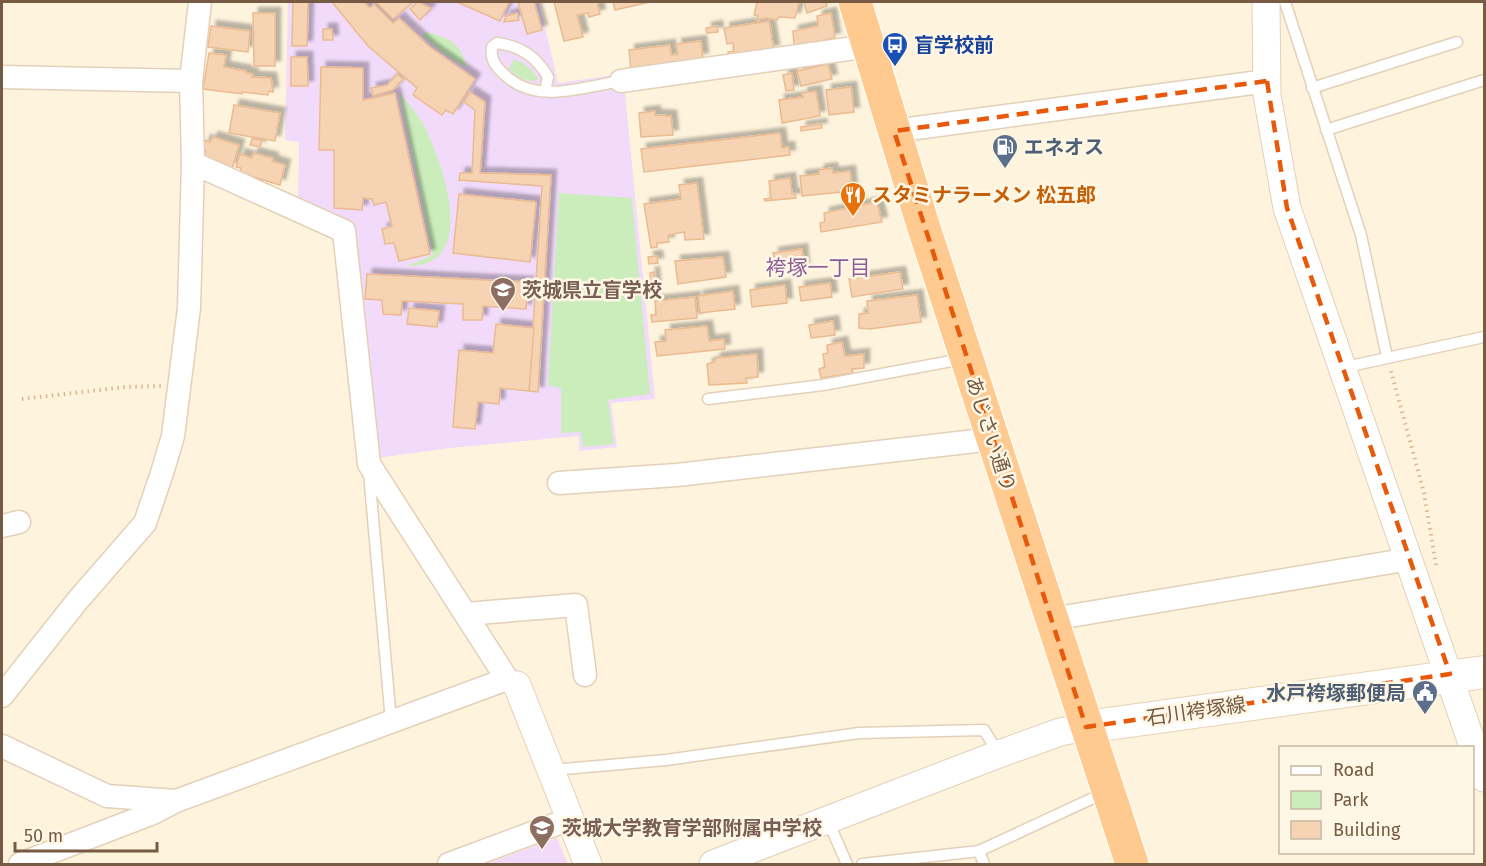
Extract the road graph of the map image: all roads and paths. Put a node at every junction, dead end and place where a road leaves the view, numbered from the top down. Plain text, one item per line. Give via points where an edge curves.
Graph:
1 (200, 2) edge
2 (855, 2) edge
3 (1266, 2) edge
4 (1285, 2) edge
5 (1457, 42) dead end
6 (869, 46) junction
7 (2, 78) edge
8 (1485, 80) edge
9 (191, 81) junction
10 (621, 81) joint
11 (1267, 81) junction
12 (1312, 88) junction
13 (545, 91) junction
14 (1326, 130) junction
15 (894, 131) junction
16 (192, 163) junction
17 (1485, 337) edge
18 (1387, 357) junction
19 (966, 358) junction
20 (1341, 368) junction
21 (180, 386) junction
22 (22, 399) dead end
23 (708, 399) dead end
24 (993, 439) junction
25 (369, 464) junction
26 (560, 483) dead end
27 (1410, 559) junction
28 (1437, 570) dead end
29 (466, 614) junction
30 (1052, 619) junction
31 (1485, 672) edge
32 (1450, 674) junction
33 (585, 675) dead end
34 (512, 682) junction
35 (2, 696) edge
36 (391, 721) junction
37 (1086, 727) junction
38 (2, 746) edge
39 (999, 754) junction
40 (552, 773) junction
41 (1485, 778) edge
42 (1107, 791) junction
43 (176, 801) junction
44 (570, 819) junction
45 (827, 819) junction
46 (979, 851) junction
47 (20, 864) edge
48 (449, 864) edge
49 (588, 864) edge
50 (713, 864) edge
51 (847, 864) edge
52 (862, 864) edge
53 (984, 864) edge
54 (1132, 864) edge

1 - 9 street
2 - 6 highway, あじさい通り
3 - 11 street
4 - 12 lane
5 - 12 lane
6 - 10 street
6 - 15 highway, あじさい通り
7 - 9 street
8 - 14 lane
9 - 16 street
10 - 13 lane via 553,93
11 - 15 street
11 - 20 street via 1287,208
12 - 14 lane
13 - 13 lane via 526,89 511,81 495,65 492,47 506,44 534,57 548,77
14 - 18 lane via 1361,236
15 - 19 highway, あじさい通り
16 - 21 street via 189,308
16 - 25 street via 344,231
17 - 18 lane
18 - 20 lane
18 - 28 path via 1424,494
19 - 23 lane via 823,385
19 - 24 highway, あじさい通り
20 - 27 street
21 - 22 path via 125,387
21 - 35 street via 172,436 144,523
24 - 26 street via 677,475
24 - 30 highway, あじさい通り
25 - 29 street
25 - 36 lane
27 - 30 street
27 - 32 street
29 - 33 street via 576,605
29 - 34 street
30 - 37 highway, あじさい通り
31 - 32 main road, 石川袴塚線
32 - 37 main road, 石川袴塚線
32 - 41 street
34 - 36 street
34 - 40 street
36 - 43 street
37 - 39 street
37 - 42 highway, あじさい通り
38 - 43 street via 107,796
39 - 40 lane via 984,730 859,733
39 - 45 street
40 - 44 street
42 - 46 lane
42 - 54 highway, あじさい通り
43 - 47 street
44 - 48 street
44 - 49 street
45 - 50 street
45 - 51 lane
46 - 52 lane
46 - 53 lane

